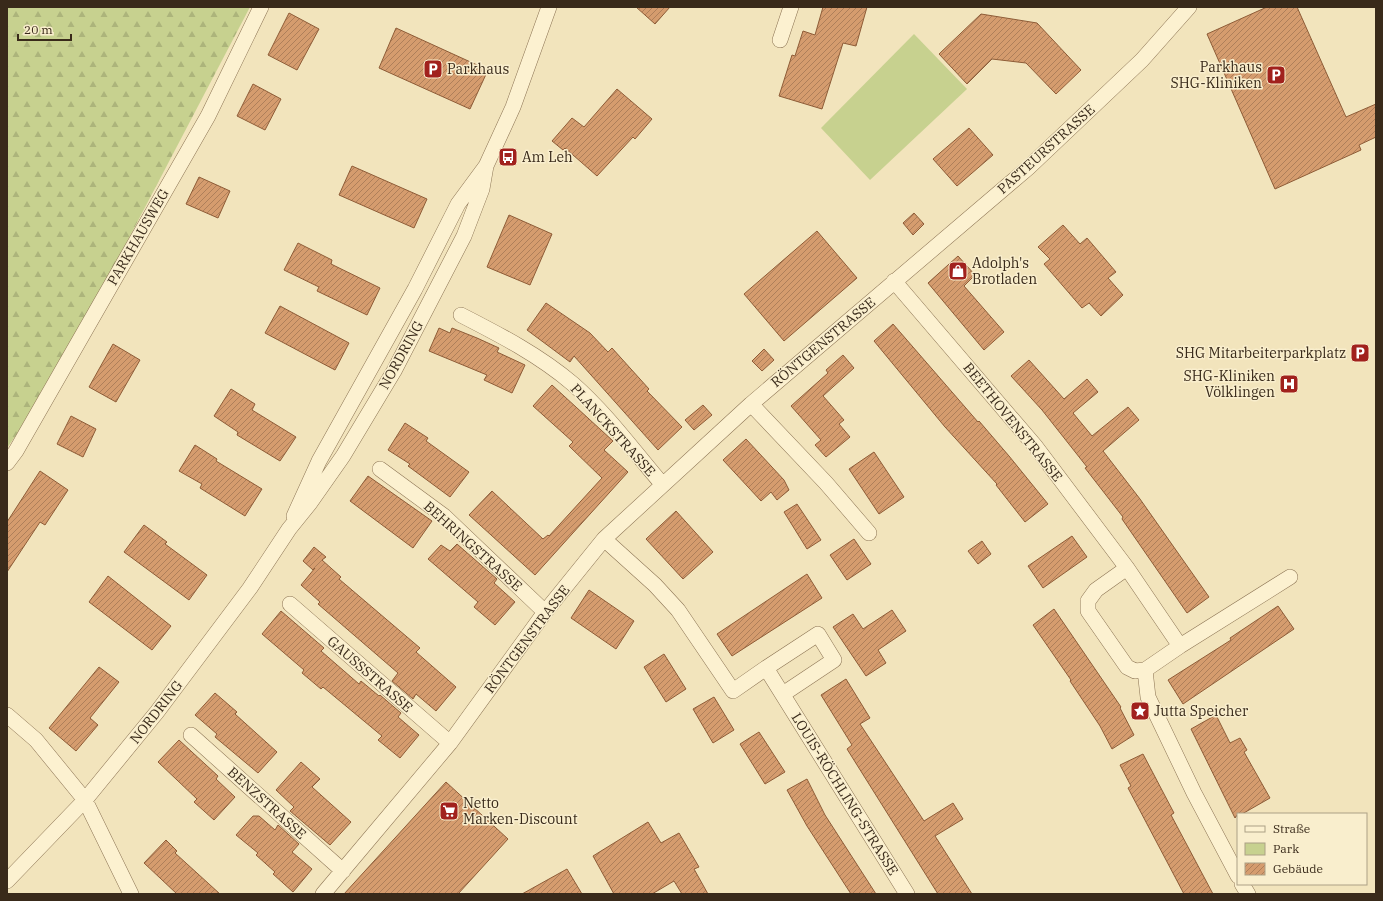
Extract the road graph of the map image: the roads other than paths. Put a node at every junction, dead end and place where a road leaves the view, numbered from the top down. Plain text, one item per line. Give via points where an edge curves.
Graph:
1 (261, 7) edge
2 (549, 7) edge
3 (791, 7) edge
4 (1189, 7) edge
5 (780, 40) dead end
6 (486, 166) junction
7 (894, 281) junction
8 (462, 315) dead end
9 (751, 404) junction
10 (7, 463) edge
11 (380, 469) dead end
12 (662, 484) junction
13 (288, 529) junction
14 (869, 533) dead end
15 (604, 539) junction
16 (1127, 568) junction
17 (1290, 577) dead end
18 (290, 604) dead end
19 (545, 612) junction
20 (1180, 646) junction
21 (766, 668) junction
22 (1146, 670) junction
23 (782, 694) junction
24 (7, 714) edge
25 (191, 735) dead end
26 (450, 743) junction
27 (85, 800) junction
28 (343, 871) junction
29 (1237, 874) edge
30 (7, 881) edge
31 (1243, 885) edge
32 (131, 894) edge
33 (323, 894) edge
34 (907, 894) edge
35 (1248, 894) edge

1 - 10 street, PARKHAUSWEG via 208,116
2 - 6 street, NORDRING via 513,107
3 - 5 street
4 - 7 street, PASTEURSTRASSE via 1142,60 1054,144
6 - 13 street, NORDRING via 458,204 415,289 319,461
6 - 13 street, NORDRING via 482,190 464,236 394,371 343,456
7 - 9 street, RÖNTGENSTRASSE
7 - 16 street, BEETHOVENSTRASSE via 1031,441
8 - 12 street, PLANCKSTRASSE via 514,342 572,384 603,415
9 - 12 street, RÖNTGENSTRASSE
9 - 14 street via 826,483
11 - 19 street, BEHRINGSTRASSE via 444,516
12 - 15 street, RÖNTGENSTRASSE
13 - 27 street, NORDRING via 250,588 210,642
15 - 19 street, RÖNTGENSTRASSE
15 - 21 street via 655,585 678,610 734,691
16 - 20 street, BEETHOVENSTRASSE
16 - 22 street via 1096,590 1088,601 1088,611 1127,667 1135,671
17 - 20 street
18 - 26 street, GAUSSSTRASSE
19 - 26 street, RÖNTGENSTRASSE
20 - 22 street
21 - 23 street, LOUIS-RÖCHLING-STRASSE
21 - 23 street via 818,634 834,660
22 - 29 street via 1148,697 1194,793
23 - 34 street, LOUIS-RÖCHLING-STRASSE
24 - 27 street via 36,740
25 - 28 street, BENZSTRASSE
26 - 28 street, RÖNTGENSTRASSE
27 - 30 street, NORDRING
27 - 32 street
28 - 33 street, RÖNTGENSTRASSE
31 - 35 street

